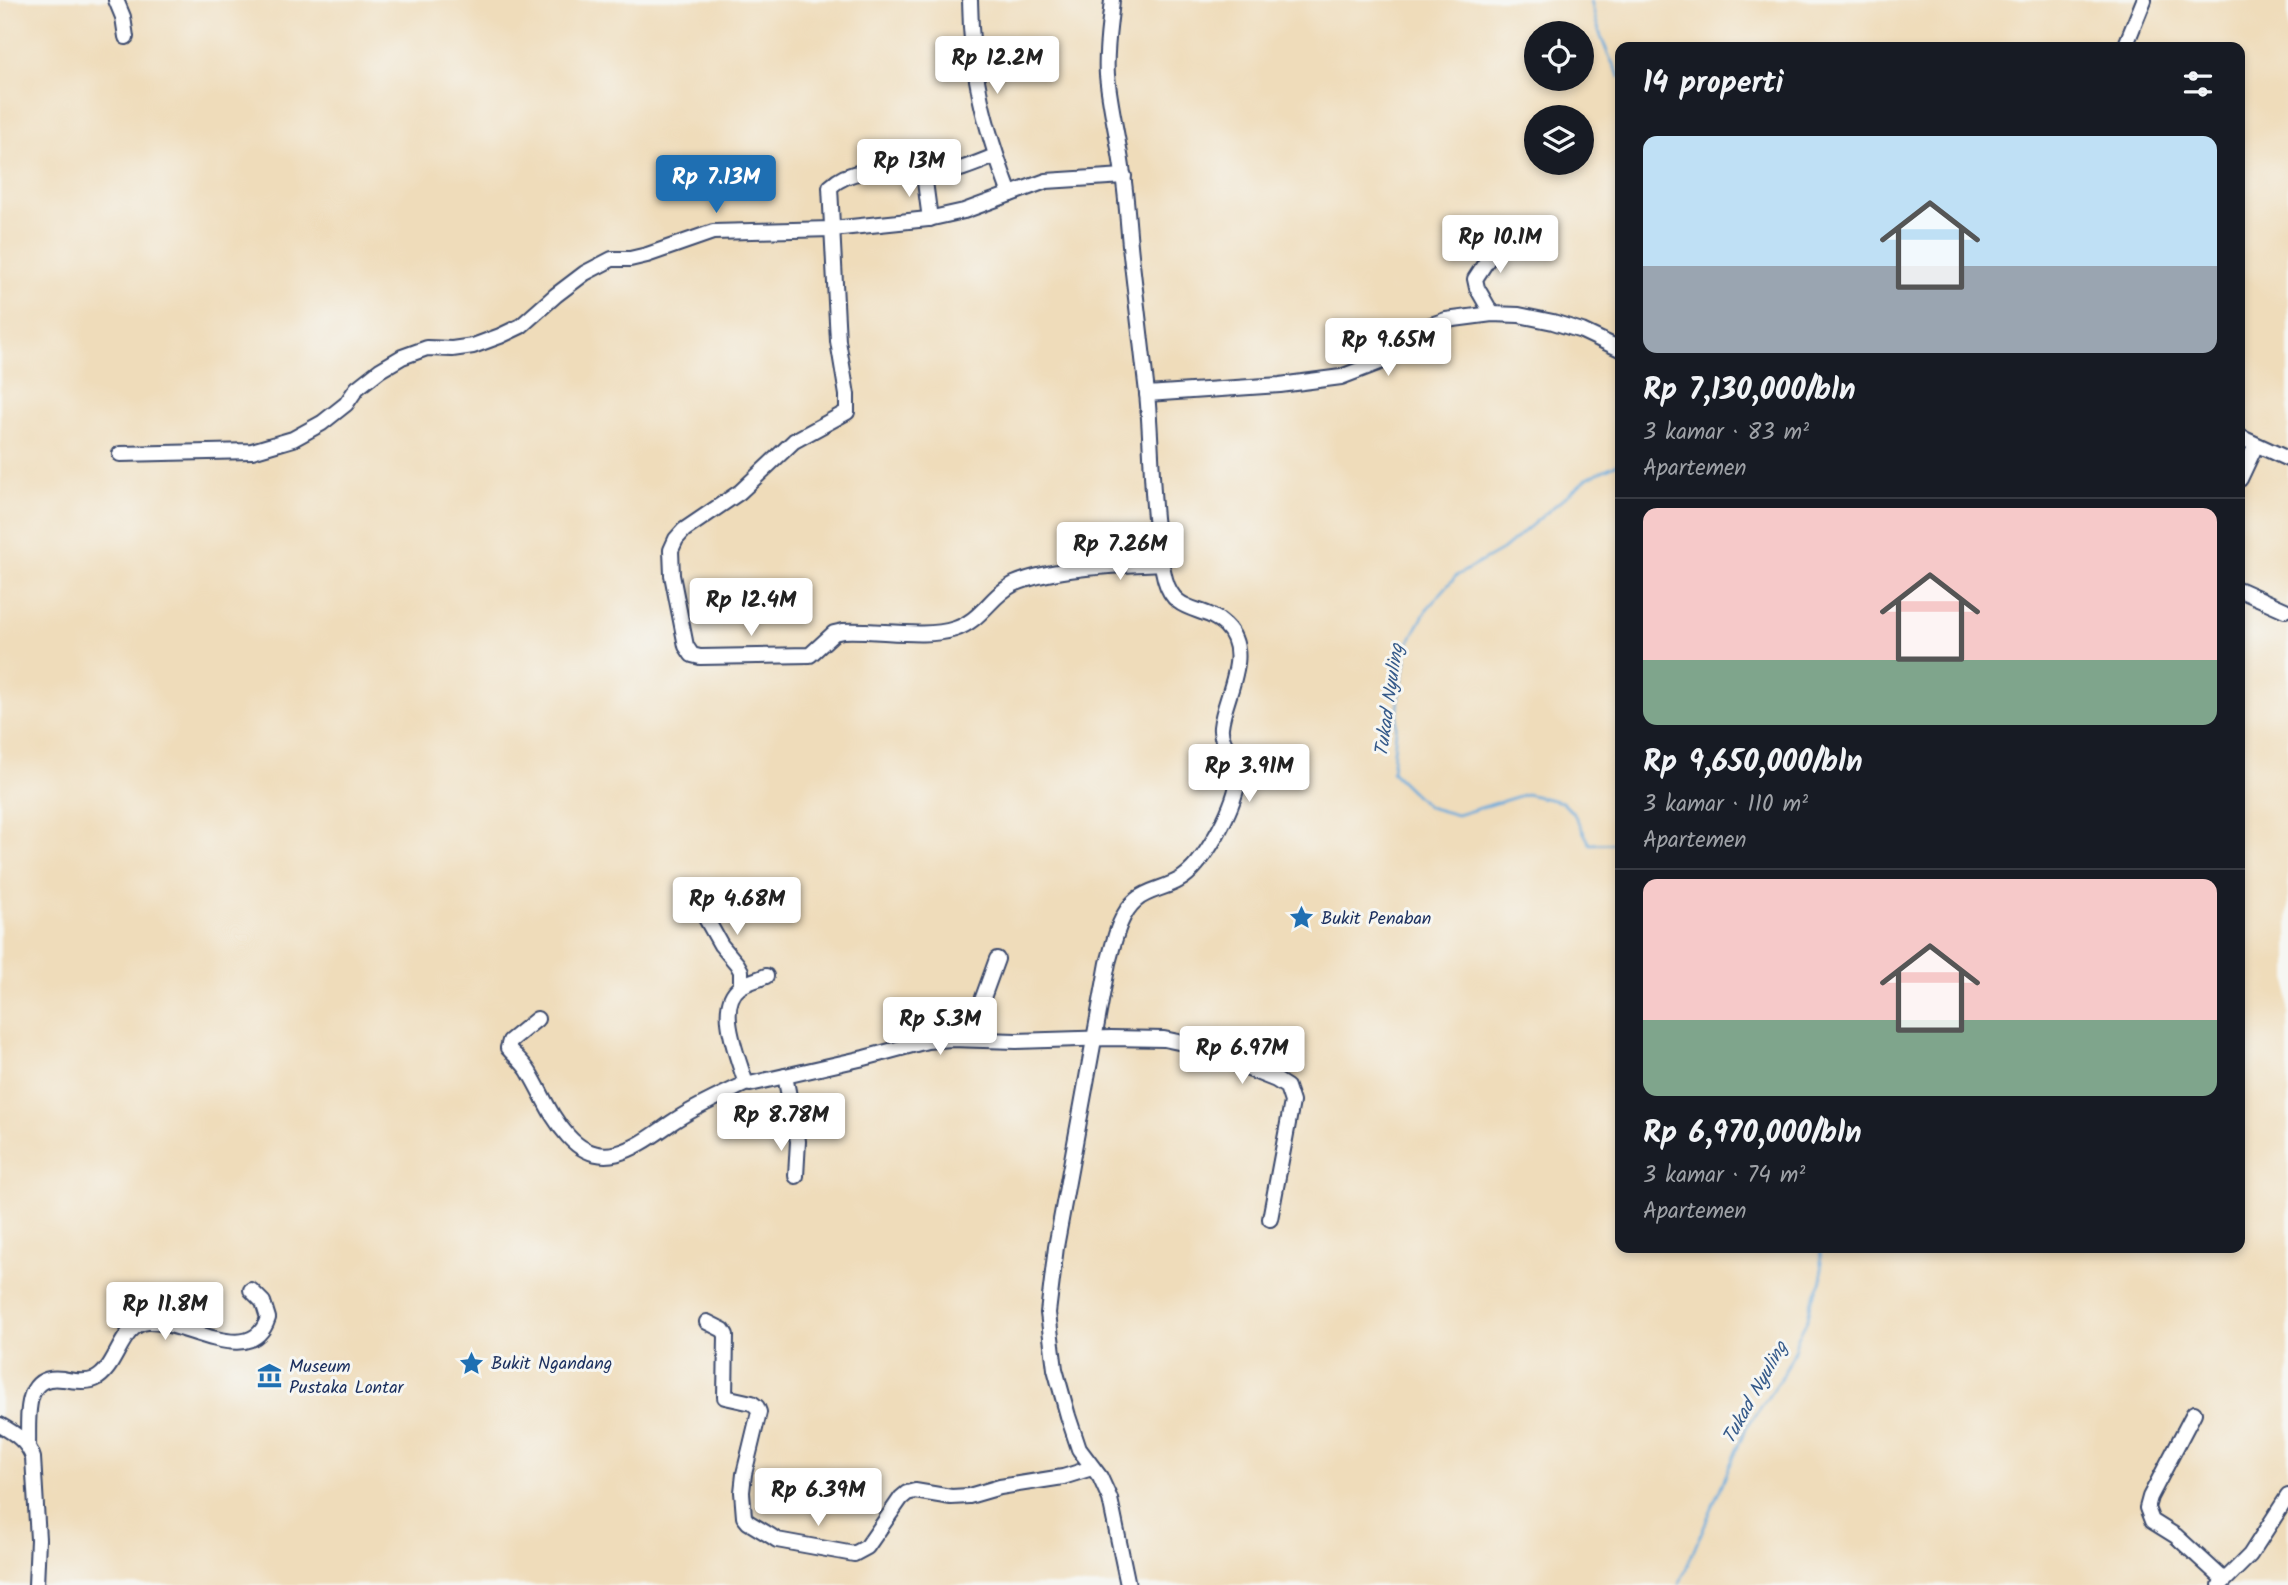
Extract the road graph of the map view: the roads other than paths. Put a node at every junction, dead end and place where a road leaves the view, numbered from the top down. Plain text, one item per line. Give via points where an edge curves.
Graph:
1 (116, 0) edge
2 (970, 0) edge
3 (1112, 0) edge
4 (2144, 0) edge
5 (126, 37) dead end
6 (2126, 42) edge
7 (995, 156) junction
8 (924, 174) junction
9 (1124, 176) junction
10 (1010, 194) junction
11 (930, 219) junction
12 (832, 229) junction
13 (1486, 248) dead end
14 (1492, 314) junction
15 (1615, 346) edge
16 (1147, 394) junction
17 (2245, 440) edge
18 (2256, 445) junction
19 (120, 454) dead end
20 (2288, 459) edge
21 (2245, 469) edge
22 (1162, 563) junction
23 (2245, 592) edge
24 (2285, 610) dead end
25 (694, 897) dead end
26 (997, 959) dead end
27 (765, 976) dead end
28 (741, 986) junction
29 (537, 1019) dead end
30 (968, 1039) junction
31 (1095, 1039) junction
32 (785, 1076) junction
33 (747, 1083) junction
34 (796, 1176) dead end
35 (1270, 1219) dead end
36 (251, 1290) dead end
37 (707, 1322) dead end
38 (2194, 1413) dead end
39 (0, 1424) edge
40 (28, 1446) junction
41 (1092, 1468) junction
42 (2288, 1496) edge
43 (2222, 1583) edge
44 (36, 1585) edge
45 (1128, 1585) edge

1 - 5 street
2 - 7 street via 975,79
3 - 9 street via 1107,72
4 - 6 street
7 - 8 street via 954,171
7 - 10 street
8 - 11 street
8 - 12 street via 873,171 833,184
9 - 10 street via 1046,181
9 - 16 street
10 - 11 street
11 - 12 street
12 - 19 street via 713,232 647,255 599,264 522,326 473,346 419,349 390,363 322,423 293,439 252,451
12 - 22 street via 847,412 794,441 740,492 676,539 671,550 672,575 686,646 692,655 800,656 810,655 834,633 843,631 933,633 955,629 975,619 1013,585 1114,565
13 - 14 street via 1488,259 1475,279
14 - 15 street via 1553,322
14 - 16 street via 1431,325 1380,362 1341,376
16 - 22 street
17 - 18 street
18 - 20 street
18 - 21 street
22 - 31 street via 1175,599 1214,617 1235,641 1236,673 1221,730 1239,778 1201,861 1181,879 1136,899 1128,909 1108,963
23 - 24 street
25 - 28 street via 741,971
26 - 30 street
27 - 28 street
28 - 33 street via 728,1006
29 - 33 street via 510,1041 508,1048 529,1071 541,1099 568,1136 580,1147 596,1152 623,1153
30 - 31 street
30 - 32 street via 927,1041
31 - 35 street via 1183,1043 1287,1087 1292,1102
31 - 41 street via 1048,1313 1055,1369 1068,1416 1079,1449
32 - 33 street
32 - 34 street via 798,1141
36 - 40 street via 263,1303 268,1318 250,1340 232,1342 146,1322 133,1329 98,1377 41,1381 32,1394
37 - 41 street via 726,1335 725,1397 752,1403 759,1412 744,1474 744,1517 777,1540 853,1554 867,1546 907,1493 961,1497
38 - 43 street via 2147,1508 2152,1521 2176,1536
39 - 40 street
40 - 44 street via 33,1458 38,1539
41 - 45 street via 1110,1499
42 - 43 street via 2250,1555

